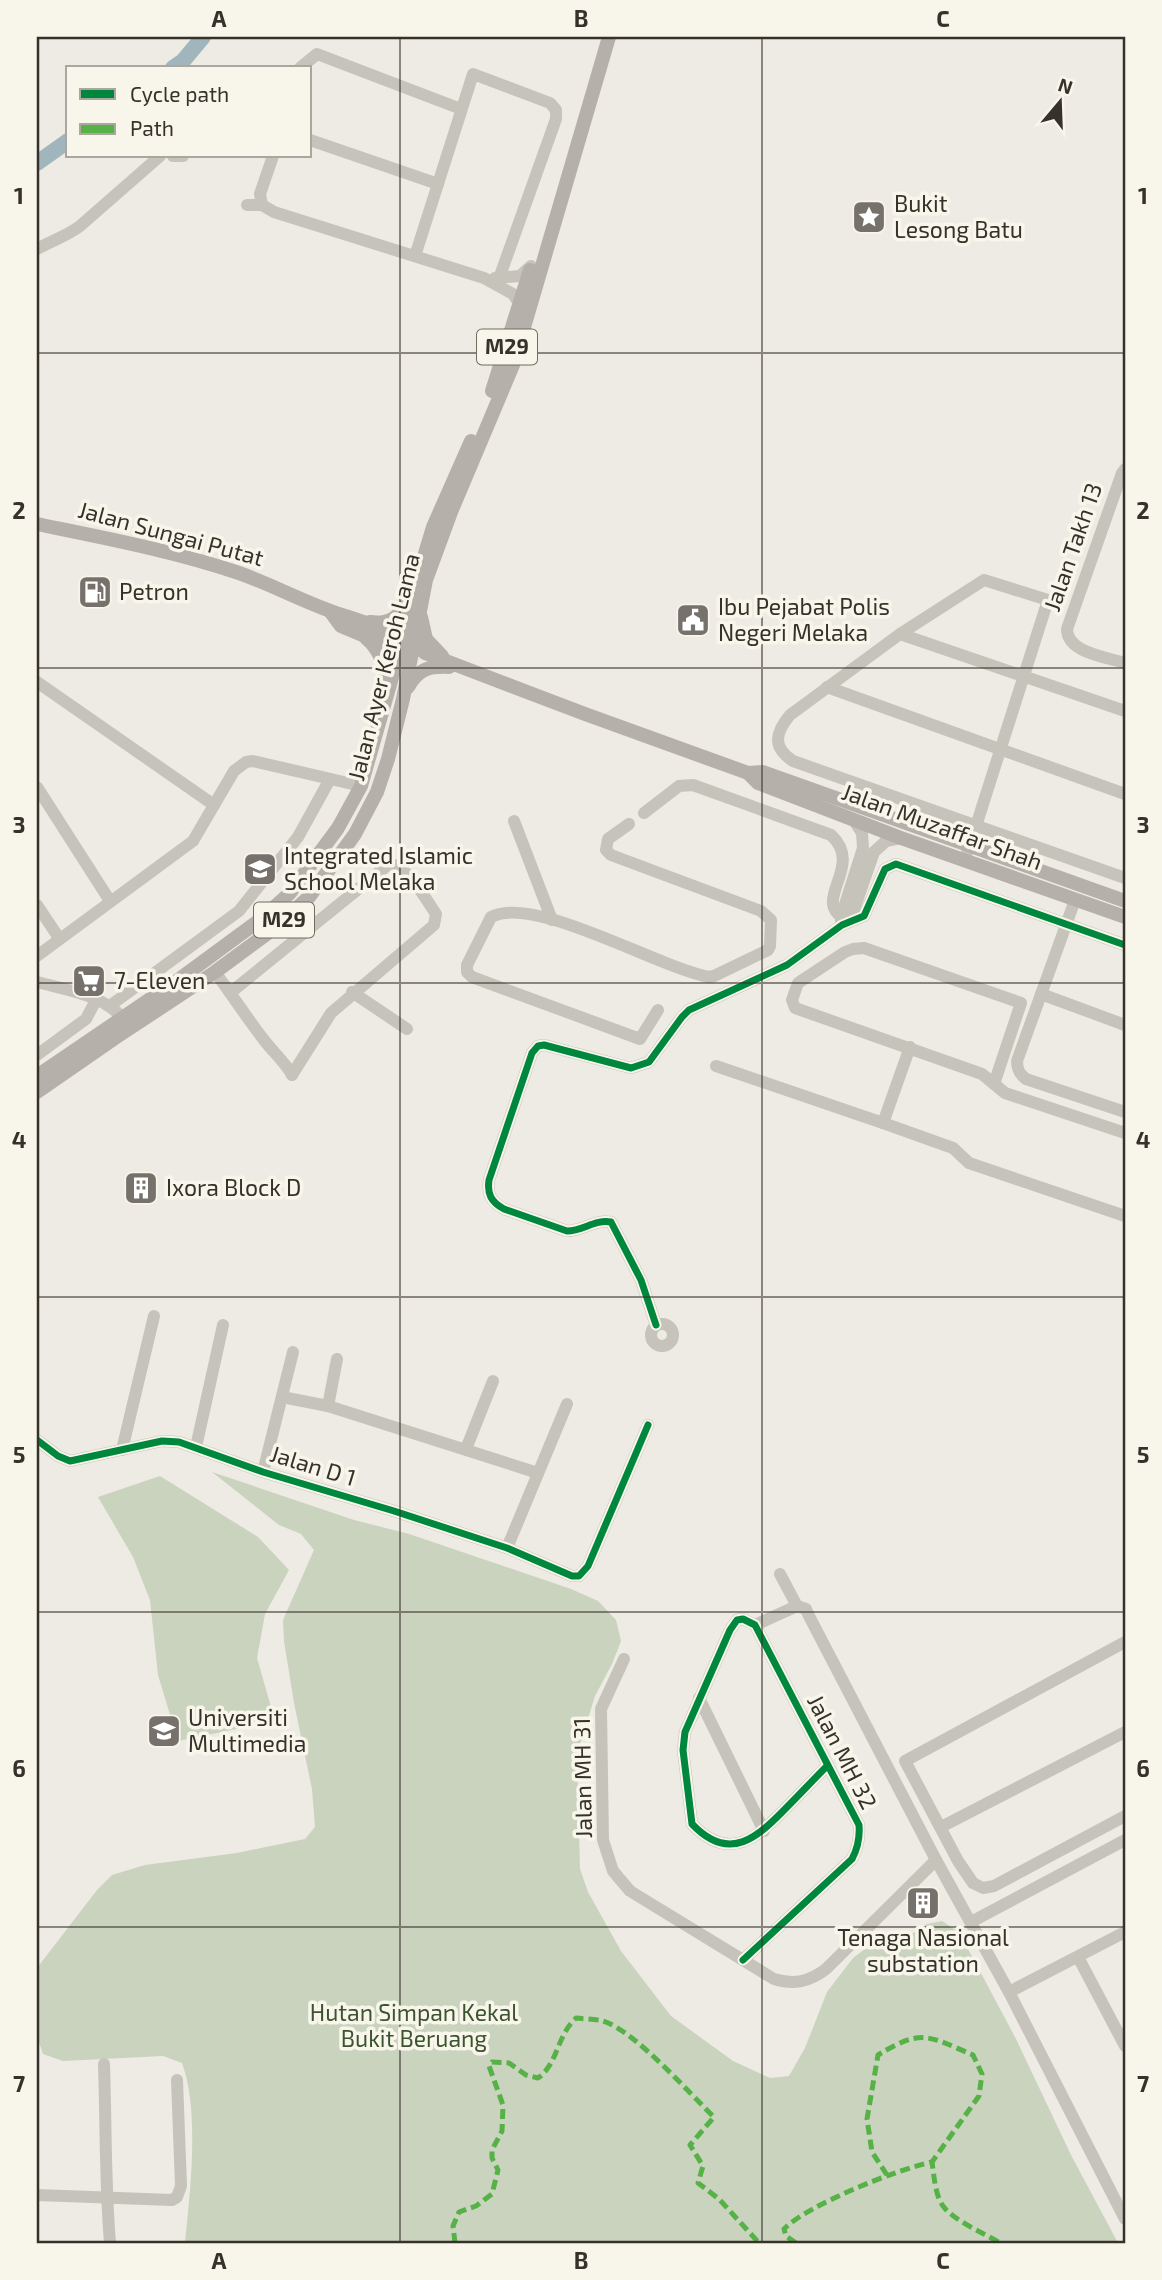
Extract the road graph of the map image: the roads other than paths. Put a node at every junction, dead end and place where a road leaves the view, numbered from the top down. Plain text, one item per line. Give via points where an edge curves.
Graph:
1 (599, 37) edge
2 (609, 37) edge
3 (302, 66) edge
4 (461, 109) junction
5 (312, 141) edge
6 (158, 158) edge
7 (271, 158) edge
8 (438, 184) junction
9 (247, 205) dead end
10 (262, 205) junction
11 (37, 249) edge
12 (415, 256) junction
13 (531, 266) junction
14 (498, 281) junction
15 (520, 305) junction
16 (1125, 469) edge
17 (37, 524) edge
18 (418, 596) junction
19 (330, 611) junction
20 (355, 619) junction
21 (360, 634) junction
22 (900, 634) junction
23 (410, 648) junction
24 (1125, 663) edge
25 (456, 666) junction
26 (1024, 675) junction
27 (37, 682) edge
28 (827, 687) junction
29 (403, 699) junction
30 (386, 700) junction
31 (1125, 710) edge
32 (1001, 748) junction
33 (748, 773) junction
34 (330, 779) junction
35 (361, 786) junction
36 (37, 788) edge
37 (1125, 794) edge
38 (214, 805) junction
39 (644, 813) dead end
40 (854, 820) junction
41 (514, 821) dead end
42 (629, 824) dead end
43 (976, 827) junction
44 (901, 838) junction
45 (967, 853) junction
46 (1125, 878) edge
47 (1075, 900) junction
48 (110, 901) junction
49 (1125, 901) edge
50 (37, 905) edge
51 (1125, 917) edge
52 (552, 920) junction
53 (844, 921) junction
54 (1067, 924) junction
55 (59, 938) junction
56 (1125, 945) edge
57 (37, 956) edge
58 (791, 962) junction
59 (739, 964) junction
60 (215, 972) junction
61 (803, 980) junction
62 (756, 981) junction
63 (37, 982) edge
64 (743, 986) junction
65 (352, 992) junction
66 (230, 993) junction
67 (1041, 994) junction
68 (97, 998) junction
69 (111, 1005) junction
70 (658, 1010) dead end
71 (122, 1017) junction
72 (1125, 1025) edge
73 (407, 1029) dead end
74 (910, 1047) junction
75 (37, 1055) edge
76 (716, 1066) dead end
77 (37, 1076) edge
78 (993, 1084) junction
79 (37, 1093) edge
80 (1125, 1112) edge
81 (883, 1123) junction
82 (1125, 1133) edge
83 (1125, 1216) edge
84 (154, 1316) dead end
85 (223, 1325) dead end
86 (656, 1325) dead end
87 (293, 1352) dead end
88 (337, 1359) dead end
89 (493, 1381) dead end
90 (282, 1397) junction
91 (567, 1404) dead end
92 (328, 1406) junction
93 (648, 1425) dead end
94 (37, 1440) edge
95 (196, 1447) junction
96 (466, 1449) junction
97 (122, 1450) junction
98 (263, 1472) junction
99 (538, 1473) junction
100 (508, 1548) junction
101 (780, 1574) dead end
102 (797, 1606) junction
103 (755, 1625) junction
104 (1125, 1642) edge
105 (624, 1659) dead end
106 (699, 1698) junction
107 (1125, 1732) edge
108 (827, 1766) junction
109 (1125, 1816) edge
110 (941, 1827) junction
111 (764, 1831) junction
112 (1125, 1840) edge
113 (936, 1860) junction
114 (971, 1922) junction
115 (1125, 1933) edge
116 (1078, 1957) junction
117 (743, 1960) junction
118 (1009, 1992) junction
119 (1120, 2024) edge
120 (1125, 2046) edge
121 (104, 2064) dead end
122 (177, 2080) dead end
123 (37, 2195) edge
124 (106, 2198) junction
125 (1121, 2201) edge
126 (1125, 2219) edge
127 (110, 2243) edge

1 - 13 main road, Jalan Ayer Keroh Lama / M29
2 - 18 main road, Jalan Ayer Keroh Lama / M29 via 513,365
3 - 4 street via 317,54
4 - 8 street
4 - 14 street via 473,74 550,103 556,110
5 - 8 street
6 - 11 street via 80,226
7 - 10 street via 260,194
8 - 12 street
9 - 10 street
10 - 12 street
12 - 14 street
13 - 14 street via 520,276
13 - 15 main road, Jalan Ayer Keroh Lama / M29
14 - 15 street
15 - 18 main road, Jalan Ayer Keroh Lama / M29 via 484,413 433,527
16 - 24 street, Jalan Takh 13 via 1067,629 1069,640 1080,649
17 - 19 main road, Jalan Sungai Putat via 199,561 273,585
18 - 20 main road via 390,622
18 - 23 main road, Jalan Ayer Keroh Lama / M29
18 - 25 main road via 426,639
19 - 20 main road, Jalan Sungai Putat
19 - 21 main road, Jalan Sungai Putat via 341,626
20 - 23 main road, Jalan Sungai Putat
21 - 23 main road, Jalan Sungai Putat
21 - 30 main road via 380,657
22 - 26 street
22 - 26 street via 984,580 1048,600
22 - 28 street
23 - 25 main road, Jalan Muzaffar Shah
23 - 29 main road, Jalan Ayer Keroh Lama / M29
23 - 30 main road, Jalan Ayer Keroh Lama / M29
25 - 29 main road via 419,671
25 - 33 main road, Jalan Muzaffar Shah
26 - 31 street
26 - 32 street
27 - 38 street
28 - 32 street
28 - 43 street via 783,723 779,750 793,761
29 - 60 main road, Jalan Ayer Keroh Lama / M29 via 377,792 355,834 309,897
30 - 35 main road, Jalan Ayer Keroh Lama / M29
32 - 37 street
32 - 43 street
33 - 40 main road, Jalan Muzaffar Shah via 758,783
33 - 45 main road, Jalan Muzaffar Shah via 763,772
34 - 35 street
34 - 38 street via 246,762 234,771
34 - 69 street via 298,837 239,911
35 - 71 main road, Jalan Ayer Keroh Lama / M29 via 338,828 289,894 214,954
36 - 48 street
38 - 48 street via 193,841
39 - 53 street via 685,784 831,835 844,858 832,902
40 - 44 main road, Jalan Muzaffar Shah
40 - 53 street via 862,833 863,848
41 - 52 street
42 - 59 street via 608,839 606,850 611,855 753,907 771,920 768,950
43 - 45 street
43 - 46 street
44 - 45 main road, Jalan Muzaffar Shah
44 - 53 street via 886,841 874,852
45 - 47 main road, Jalan Muzaffar Shah
45 - 49 main road, Jalan Muzaffar Shah
47 - 51 main road, Jalan Muzaffar Shah
47 - 54 street
48 - 55 street
50 - 55 street
52 - 59 street via 702,976 714,976
52 - 70 street via 517,912 497,914 467,972 640,1038
53 - 54 street via 867,912 885,869 896,864
53 - 58 street
54 - 56 street
54 - 67 street
55 - 57 street
58 - 61 street
58 - 62 street
59 - 62 street
59 - 64 street
60 - 66 street
60 - 79 main road, Jalan Ayer Keroh Lama / M29
61 - 74 street via 792,1000 795,1008
61 - 78 street via 845,952 864,948 1021,1003
62 - 64 street
63 - 68 street
64 - 86 street via 689,1010 641,1066 631,1068 537,1046 489,1180 488,1191 495,1204 567,1231 611,1222 641,1280
65 - 66 street via 331,1013 292,1071 253,1036
65 - 66 street via 435,922 436,914 421,891 394,864
65 - 73 street
67 - 72 street
67 - 80 street via 1017,1061 1018,1071 1026,1079
68 - 69 street
68 - 75 street via 86,1019
69 - 71 street
71 - 77 main road, Jalan Ayer Keroh Lama / M29
74 - 78 street via 982,1074
74 - 81 street
76 - 81 street
78 - 82 street via 1005,1093
81 - 83 street via 953,1148 969,1163
84 - 97 street
85 - 95 street
87 - 90 street
88 - 92 street
89 - 96 street
90 - 92 street
90 - 98 street
91 - 99 street
92 - 96 street
93 - 100 street, Jalan D 1 via 588,1566 579,1576
94 - 97 street, Jalan D 1 via 69,1461
95 - 97 street, Jalan D 1 via 162,1441
95 - 98 street, Jalan D 1
96 - 99 street
98 - 100 street, Jalan D 1
99 - 100 street
101 - 102 street
102 - 103 street
102 - 113 street via 806,1609
103 - 106 street via 737,1620
103 - 108 street, Jalan MH 32
104 - 110 street via 905,1761
105 - 117 street, Jalan MH 31 via 601,1709 607,1856 630,1891
106 - 111 street
106 - 111 street via 682,1750 692,1824 714,1842 728,1845
107 - 110 street
108 - 111 street
108 - 117 street, Jalan MH 32 via 859,1825 857,1849 852,1859
109 - 110 street via 989,1888 973,1883
112 - 114 street
113 - 114 street
113 - 117 street, Jalan MH 31 via 816,1977 785,1982
114 - 118 street
115 - 116 street
116 - 118 street
116 - 119 street
118 - 125 street
119 - 120 street
121 - 124 street
122 - 124 street via 181,2186 177,2197
123 - 124 street
124 - 127 street
125 - 126 street

